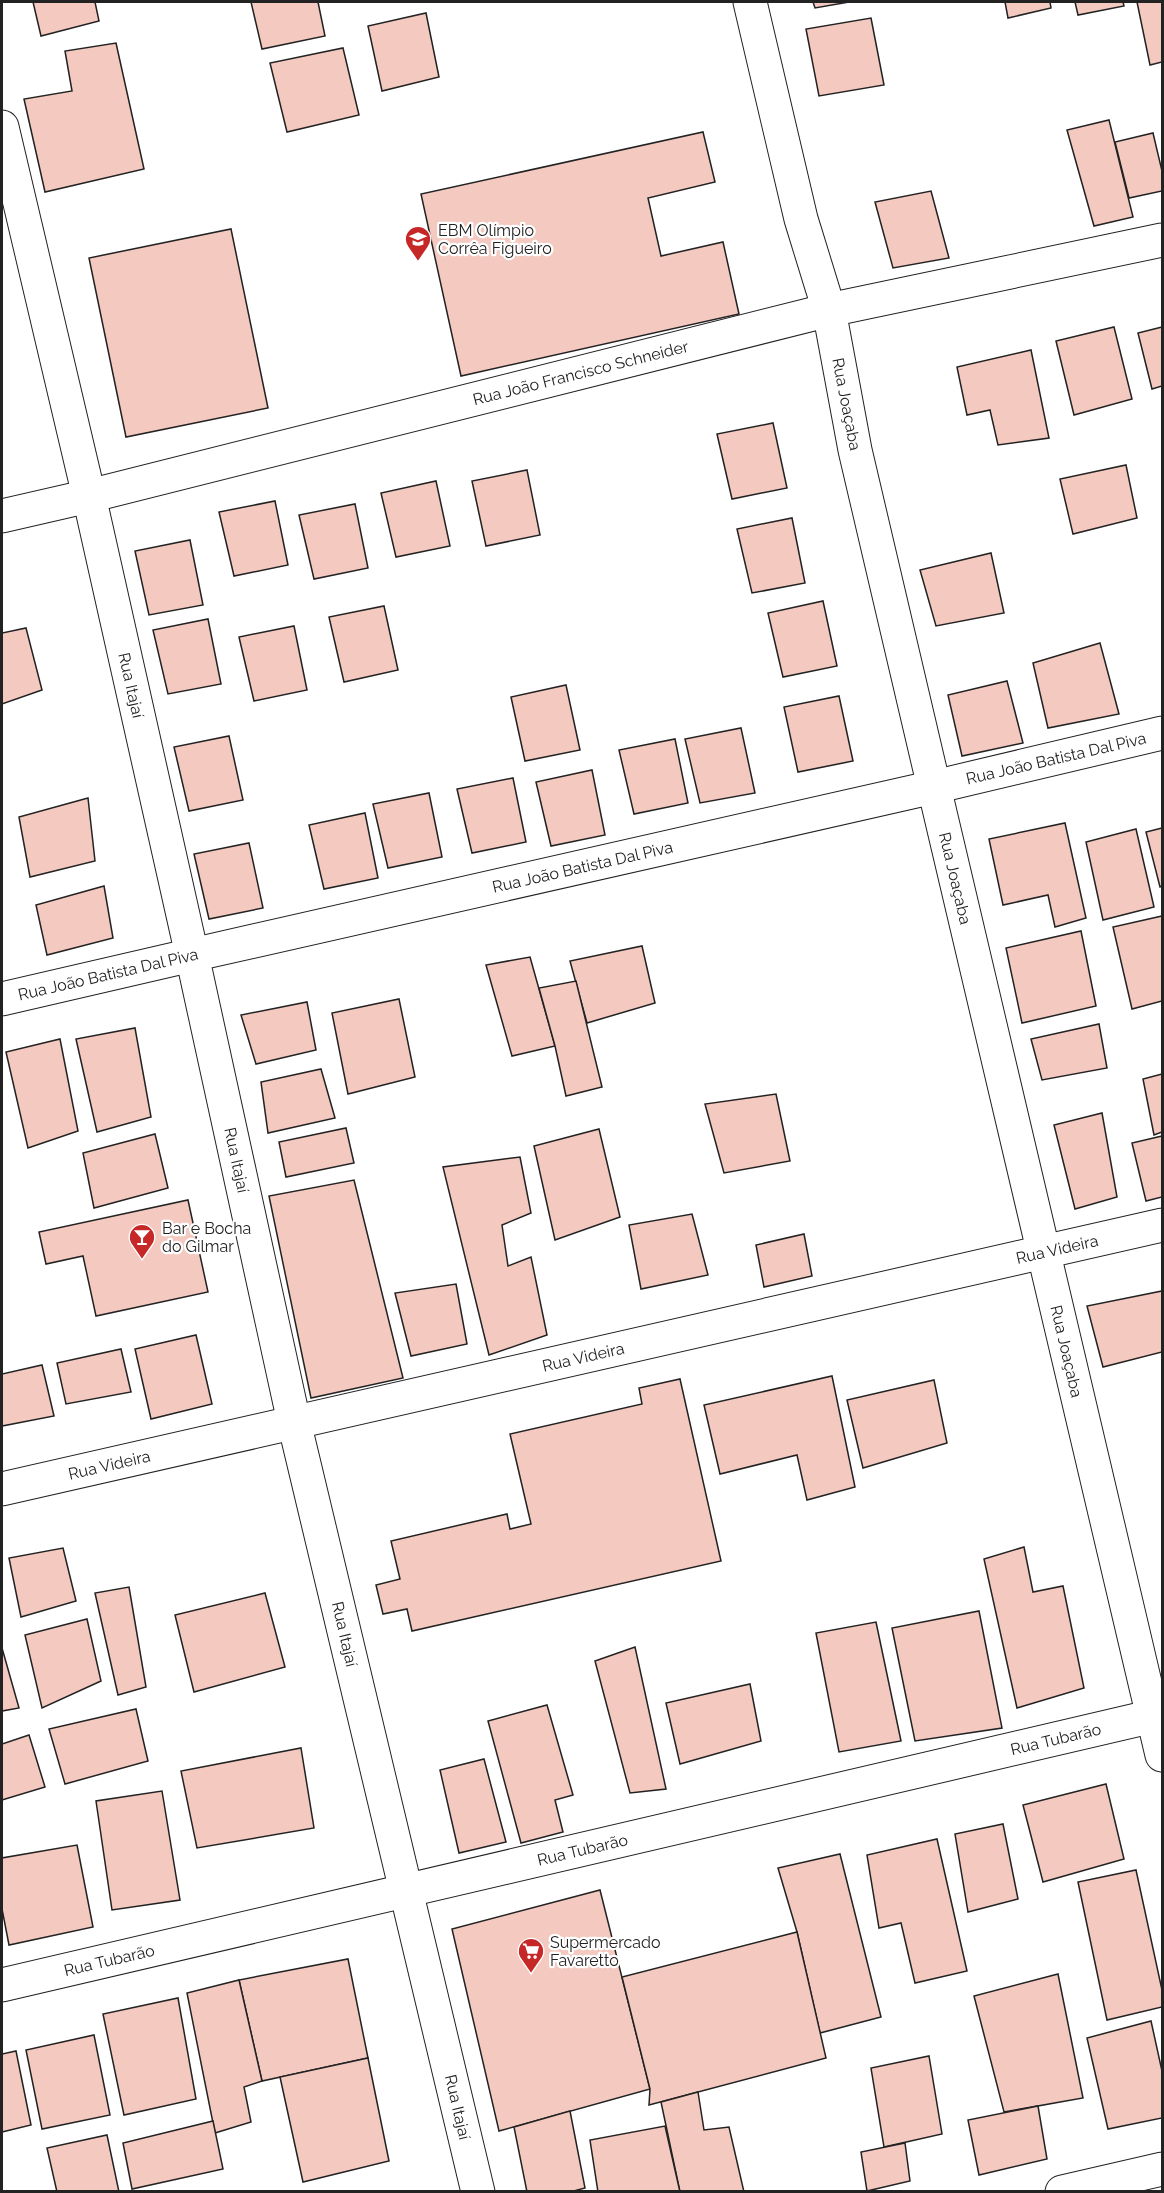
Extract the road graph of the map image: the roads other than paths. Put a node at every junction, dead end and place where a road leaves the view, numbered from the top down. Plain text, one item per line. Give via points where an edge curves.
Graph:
1 (750, 2) edge
2 (2, 127) edge
3 (1162, 240) edge
4 (829, 310) junction
5 (89, 496) junction
6 (2, 516) edge
7 (1162, 733) edge
8 (934, 787) junction
9 (192, 955) junction
10 (2, 999) edge
11 (1162, 1225) edge
12 (1044, 1252) junction
13 (294, 1422) junction
14 (2, 1489) edge
15 (1158, 1715) edge
16 (1162, 1755) edge
17 (406, 1891) junction
18 (2, 1985) edge
19 (1162, 2169) edge
20 (478, 2192) edge
21 (1062, 2192) edge

1 - 4 street, Rua Joaçaba via 801,219
2 - 5 street, Rua Itajaí
3 - 4 street, Rua João Francisco Schneider
4 - 5 street, Rua João Francisco Schneider
4 - 8 street, Rua Joaçaba via 855,450
5 - 6 street, Rua João Francisco Schneider
5 - 9 street, Rua Itajaí
7 - 8 street, Rua João Batista Dal Piva
8 - 9 street, Rua João Batista Dal Piva
8 - 12 street, Rua Joaçaba
9 - 10 street, Rua João Batista Dal Piva
9 - 13 street, Rua Itajaí
11 - 12 street, Rua Videira
12 - 13 street, Rua Videira
12 - 15 street, Rua Joaçaba
13 - 14 street, Rua Videira
13 - 17 street, Rua Itajaí
15 - 16 street, Rua Joaçaba
15 - 17 street, Rua Tubarão
17 - 18 street, Rua Tubarão
17 - 20 street, Rua Itajaí
19 - 21 street

